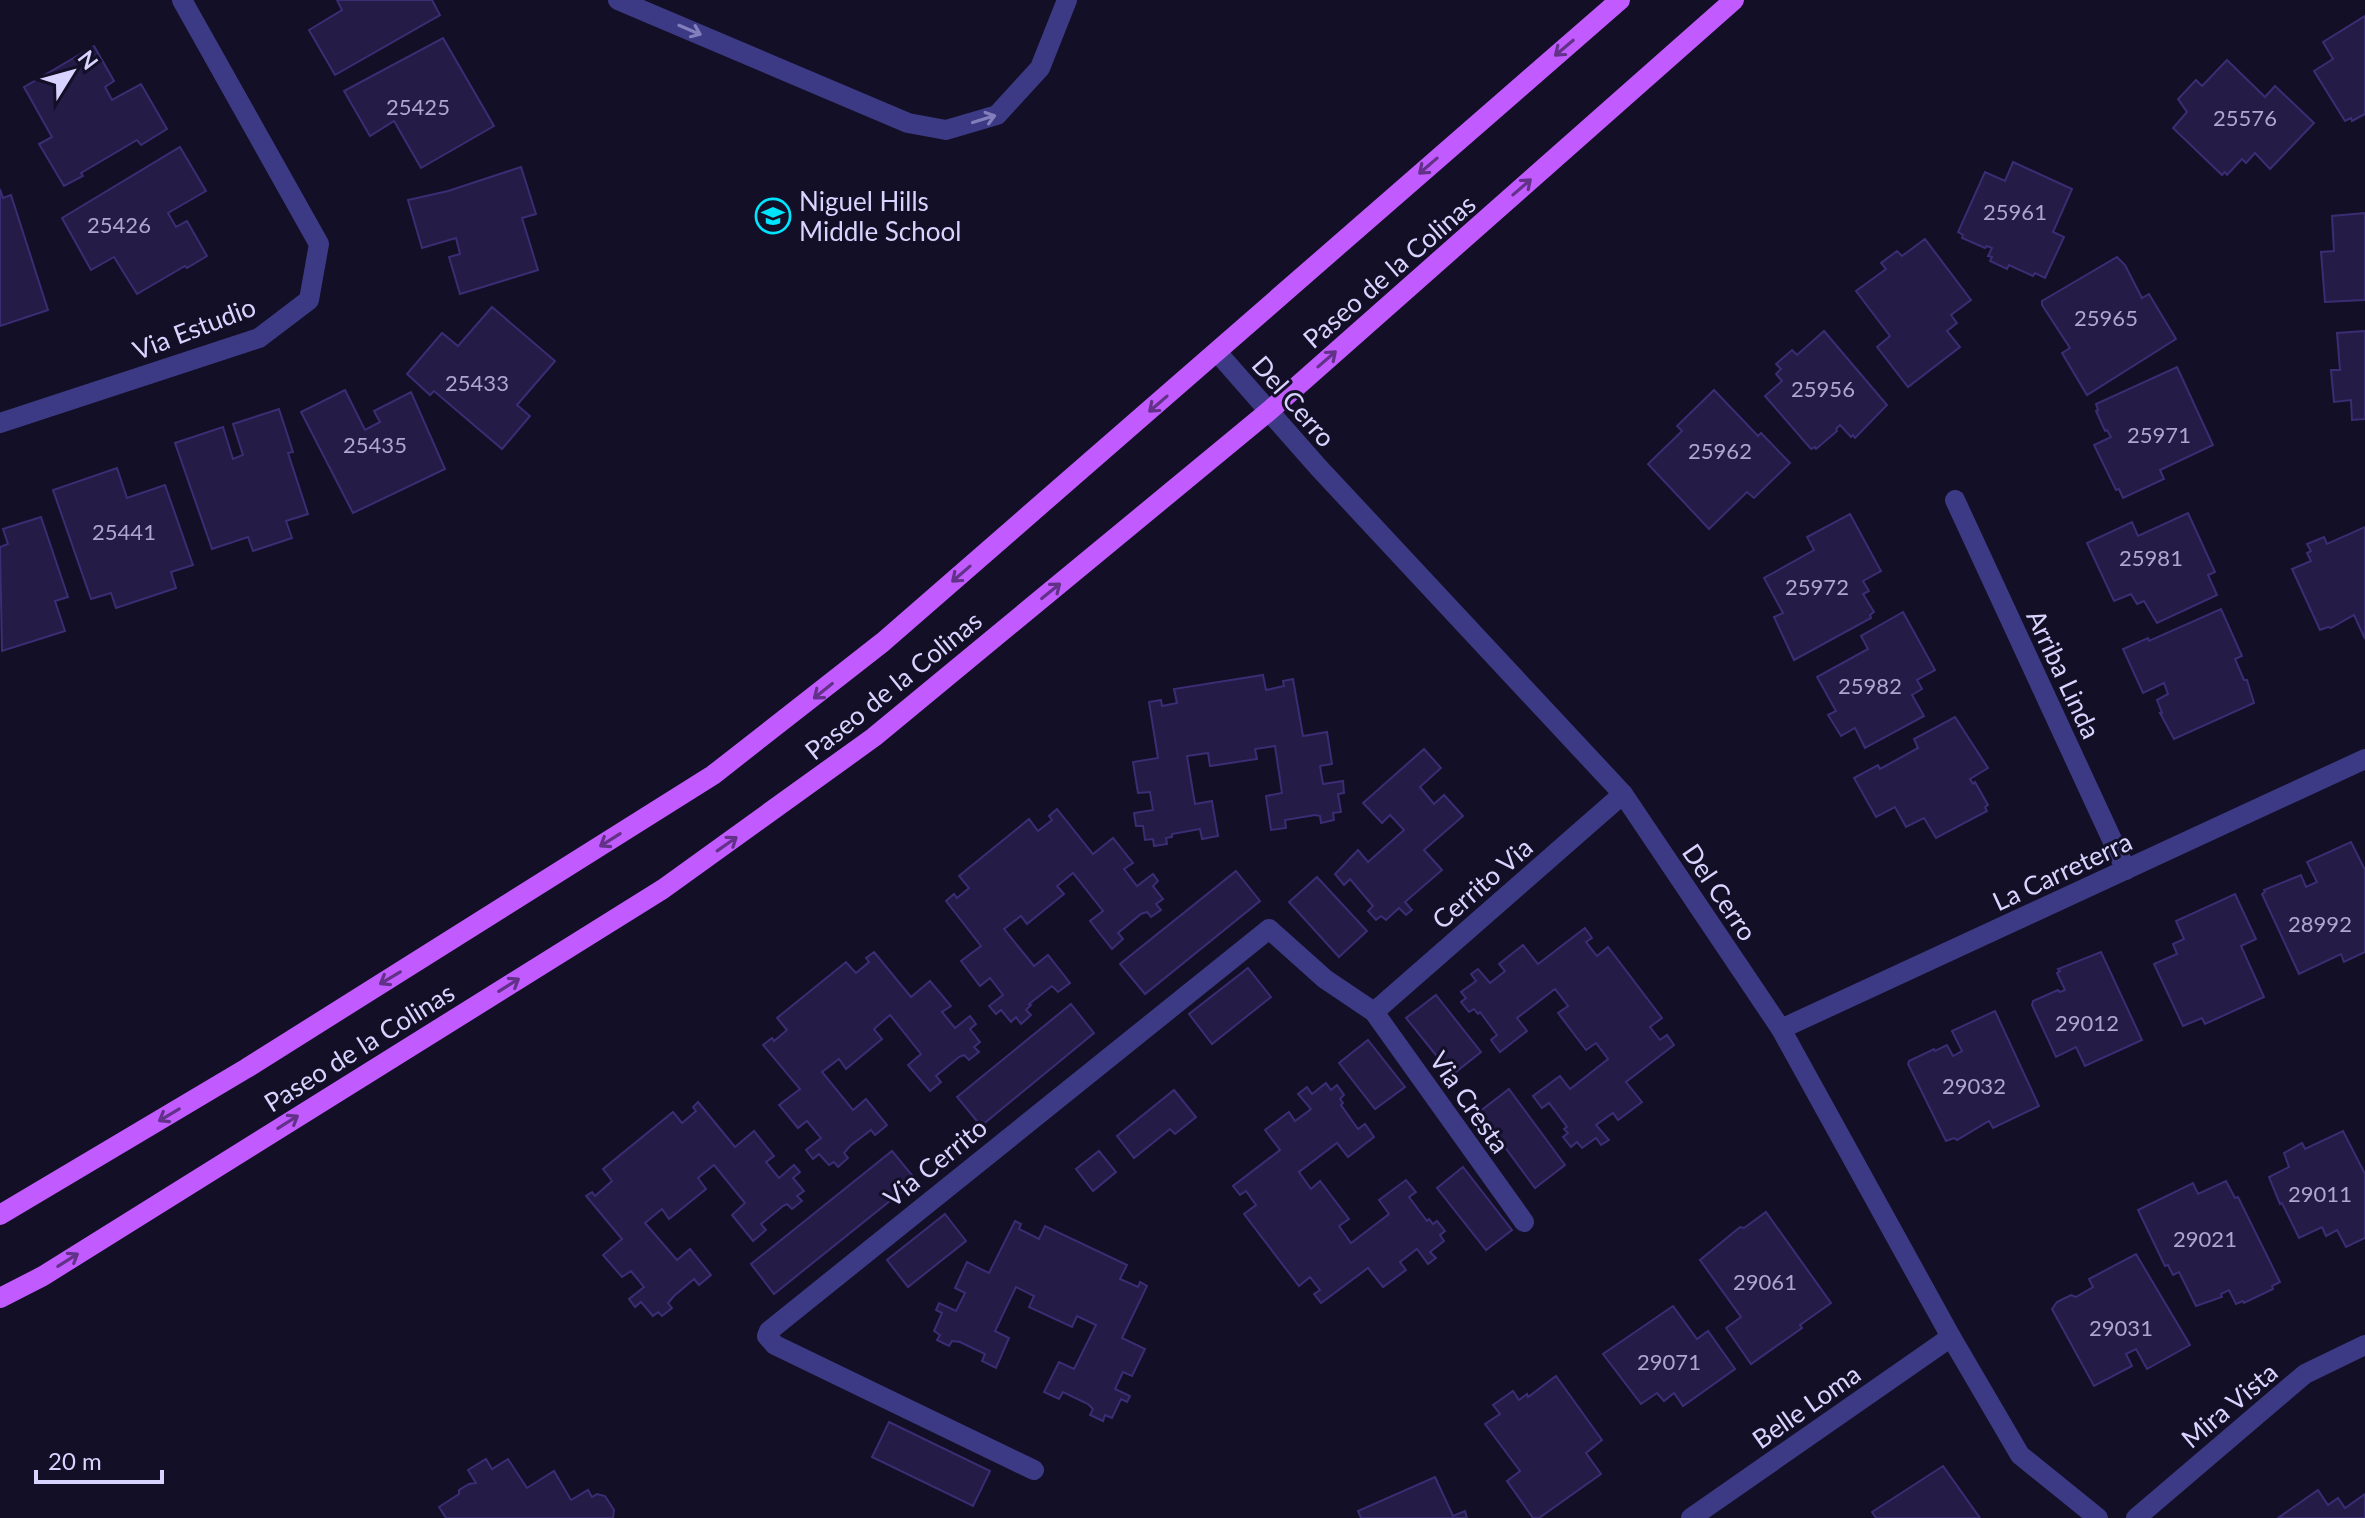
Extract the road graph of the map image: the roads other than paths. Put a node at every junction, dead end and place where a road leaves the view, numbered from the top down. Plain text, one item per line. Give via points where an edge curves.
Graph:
1 (182, 0) edge
2 (618, 0) edge
3 (1067, 0) edge
4 (1620, 0) edge
5 (1734, 0) edge
6 (1217, 352) junction
7 (1269, 411) junction
8 (0, 423) edge
9 (1955, 500) dead end
10 (2365, 759) edge
11 (1623, 794) junction
12 (2126, 870) junction
13 (1374, 1012) junction
14 (1781, 1029) junction
15 (0, 1215) edge
16 (1524, 1222) dead end
17 (0, 1298) edge
18 (1951, 1337) junction
19 (2365, 1345) edge
20 (1034, 1470) dead end
21 (1691, 1518) edge
22 (2098, 1518) edge
23 (2136, 1518) edge

1 - 8 street, Via Estudio via 319,244 309,300 259,338
2 -> 3 street via 908,123 946,130 997,115 1040,68
4 -> 6 main road, Paseo de la Colinas
7 -> 5 main road, Paseo de la Colinas
6 - 7 street, Del Cerro
6 -> 15 main road, Paseo de la Colinas via 883,642 713,775 247,1068
7 - 11 street, Del Cerro
17 -> 7 main road, Paseo de la Colinas via 688,871 874,737
9 - 12 street, Arriba Linda
10 - 12 street, La Carreterra
11 - 13 street, Cerrito Via
11 - 14 street, Del Cerro
12 - 14 street, La Carreterra
13 - 16 street, Via Cresta
13 - 20 street, Via Cerrito via 1325,979 1269,929 769,1331 769,1342
14 - 18 street, Del Cerro
18 - 21 street, Belle Loma
18 - 22 street, Del Cerro via 2020,1455
19 - 23 street, Mira Vista via 2305,1374

